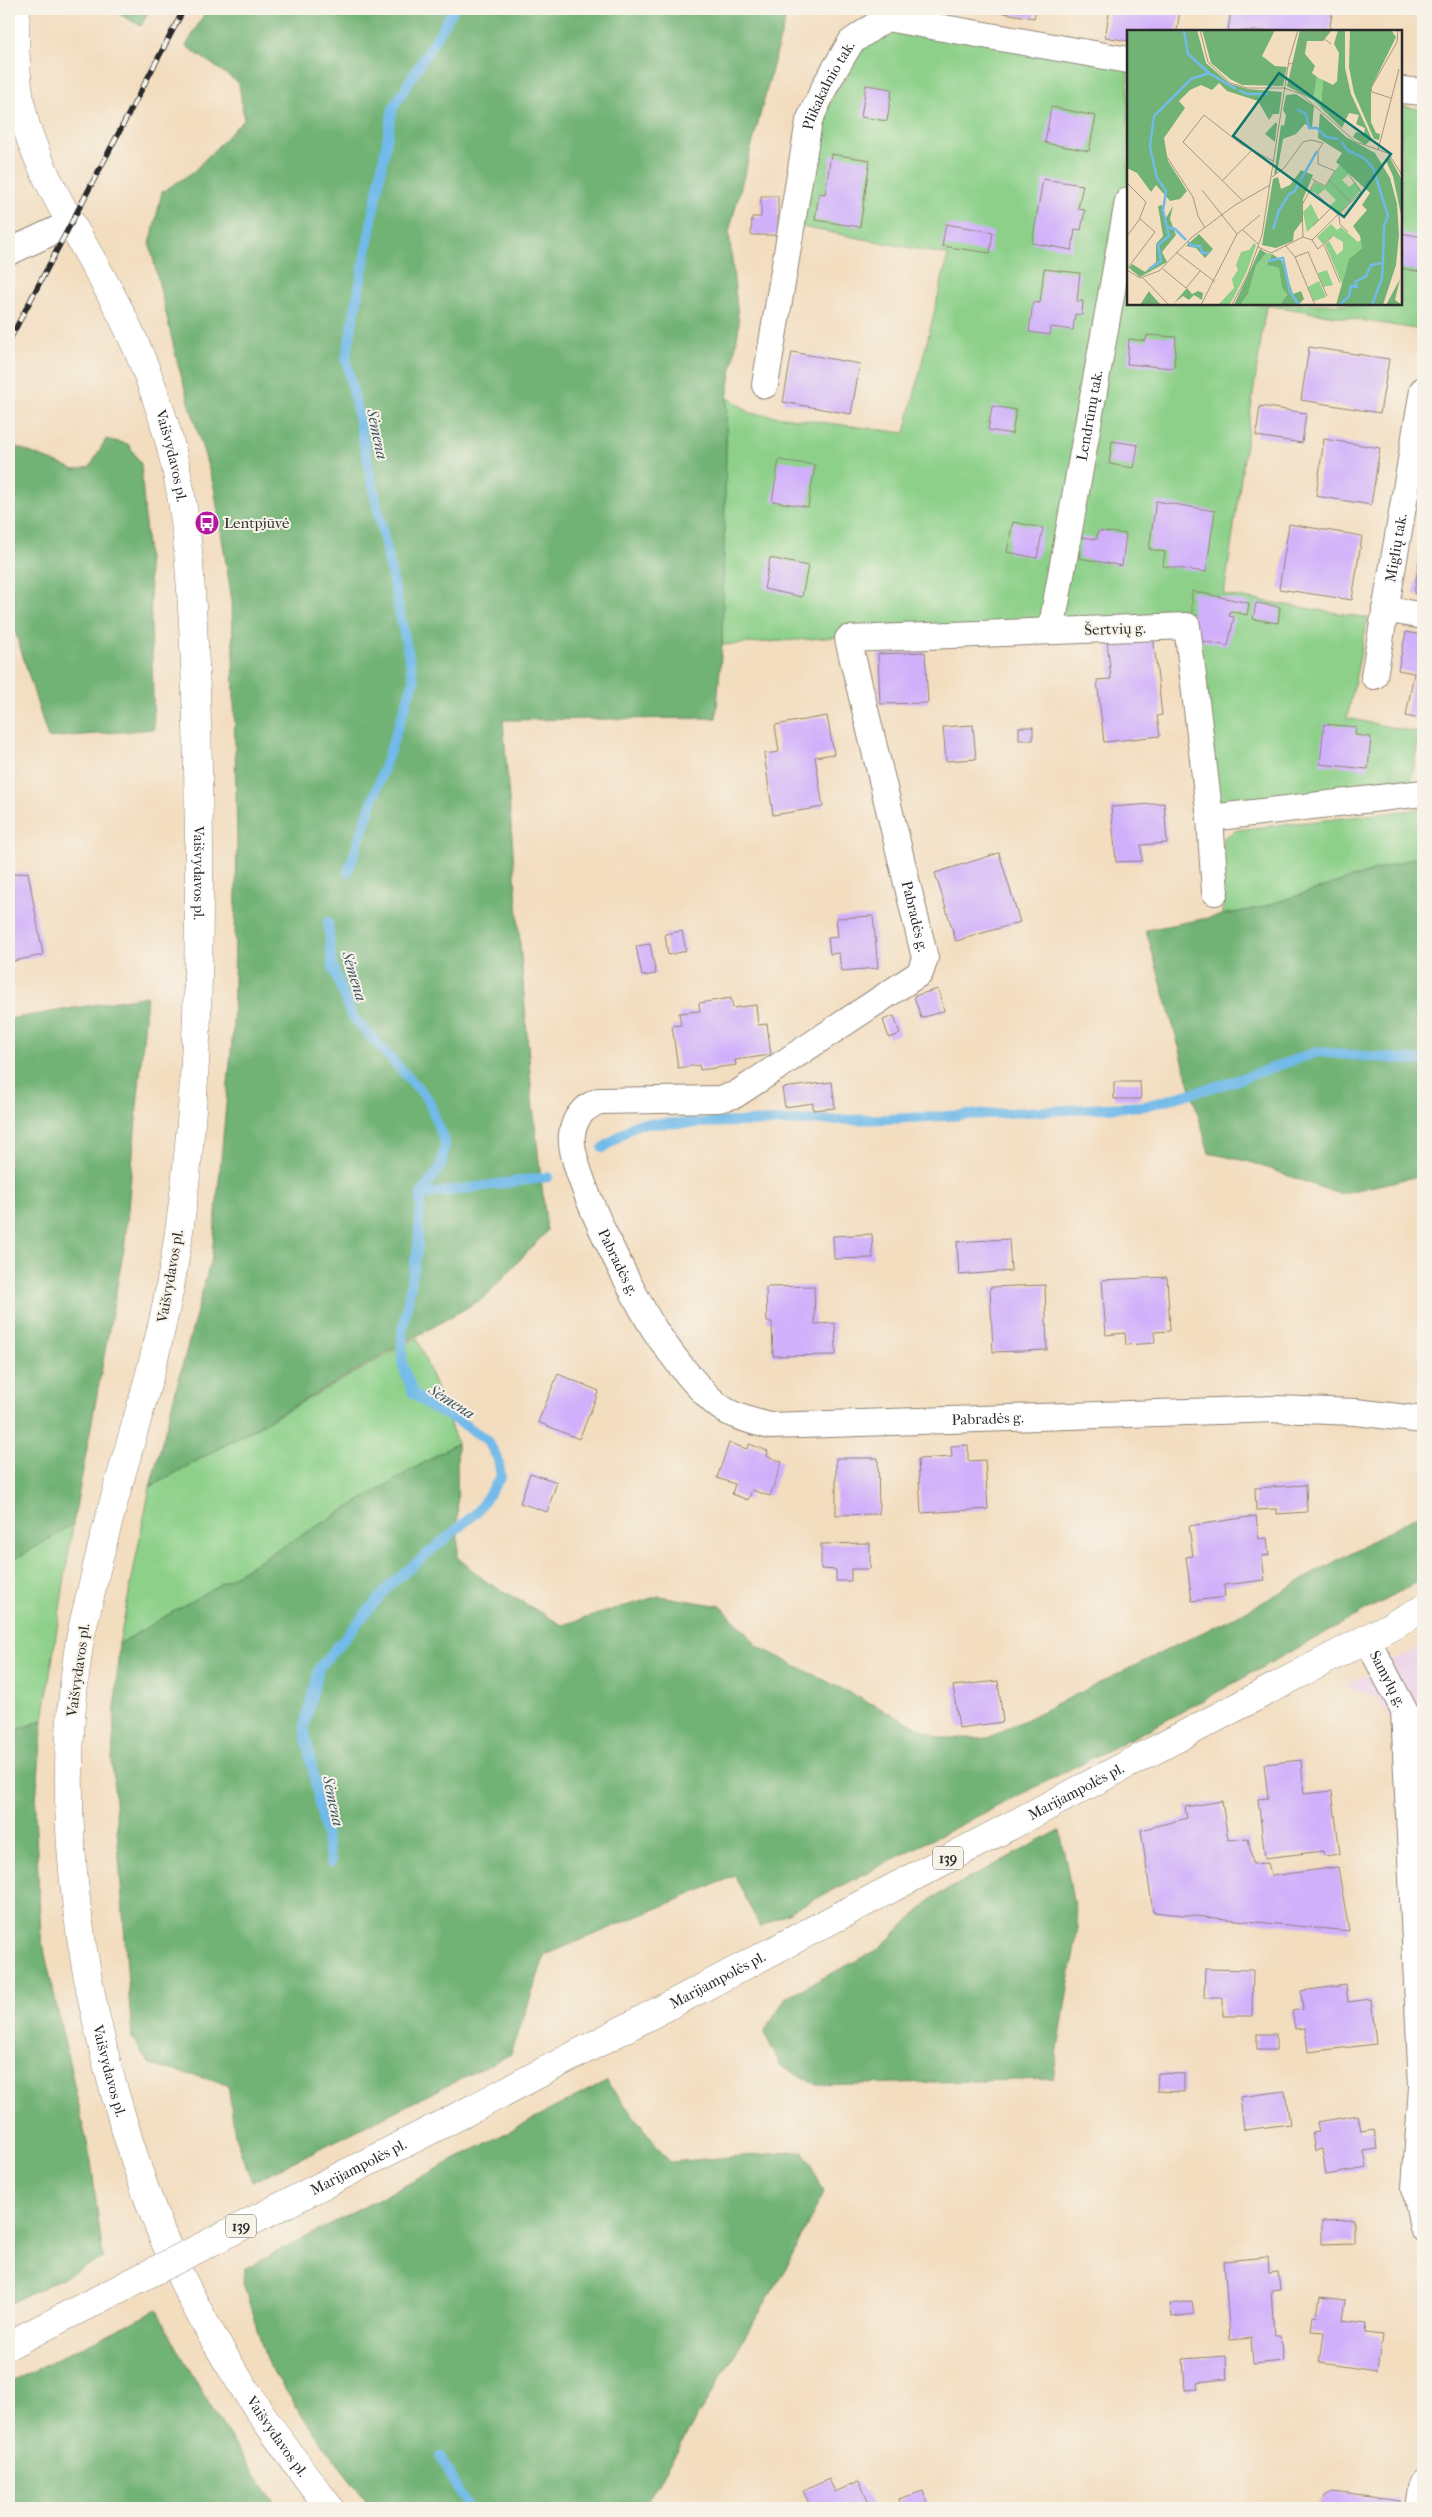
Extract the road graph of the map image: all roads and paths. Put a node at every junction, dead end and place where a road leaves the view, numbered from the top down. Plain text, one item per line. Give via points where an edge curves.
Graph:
1 (16, 9) edge
2 (1127, 60) edge
3 (1402, 90) edge
4 (1423, 92) edge
5 (1127, 207) edge
6 (71, 223) junction
7 (9, 252) edge
8 (765, 385) dead end
9 (1423, 390) edge
10 (1385, 609) junction
11 (1423, 616) edge
12 (1051, 631) junction
13 (848, 639) joint
14 (1374, 676) dead end
15 (1423, 793) edge
16 (1210, 818) junction
17 (1215, 892) dead end
18 (1423, 1420) edge
19 (1423, 1609) edge
20 (1367, 1638) junction
21 (1422, 2087) edge
22 (1423, 2228) edge
23 (9, 2345) edge
24 (1423, 2481) edge
25 (330, 2508) edge
26 (1419, 2508) edge

1 - 6 main road, Vaišvydavos pl. via 17,82 26,125
2 - 8 street, Plikakalnio tak. via 886,18 851,42 809,121
3 - 4 street
5 - 12 street, Lendrūnų tak.
6 - 7 street
6 - 25 main road, Vaišvydavos pl. via 128,328 158,400 176,468 186,524 199,761 199,980 189,1159 173,1272 157,1348 118,1484 78,1648 71,1722 68,1828 84,1965 106,2064 133,2156 155,2216 208,2330 244,2388
9 - 10 street, Miglių tak.
10 - 11 street
10 - 14 street, Miglių tak.
12 - 13 street, Šertvių g.
12 - 16 street, Šertvių g. via 1187,626
13 - 18 street, Pabradės g. via 924,958 920,973 736,1095 720,1099 599,1101 586,1106 576,1117 572,1136 580,1176 607,1241 653,1328 680,1366 716,1404 740,1418 770,1426 1276,1409 1356,1412
15 - 16 street
16 - 17 street, Šertvių g.
19 - 20 main road, Marijampolės pl. / 139
20 - 21 street, Samylų g. via 1404,1710
20 - 23 main road, Marijampolės pl. / 139, bridge via 474,2108
21 - 22 street, Samylų g. via 1415,2188
24 - 26 street

